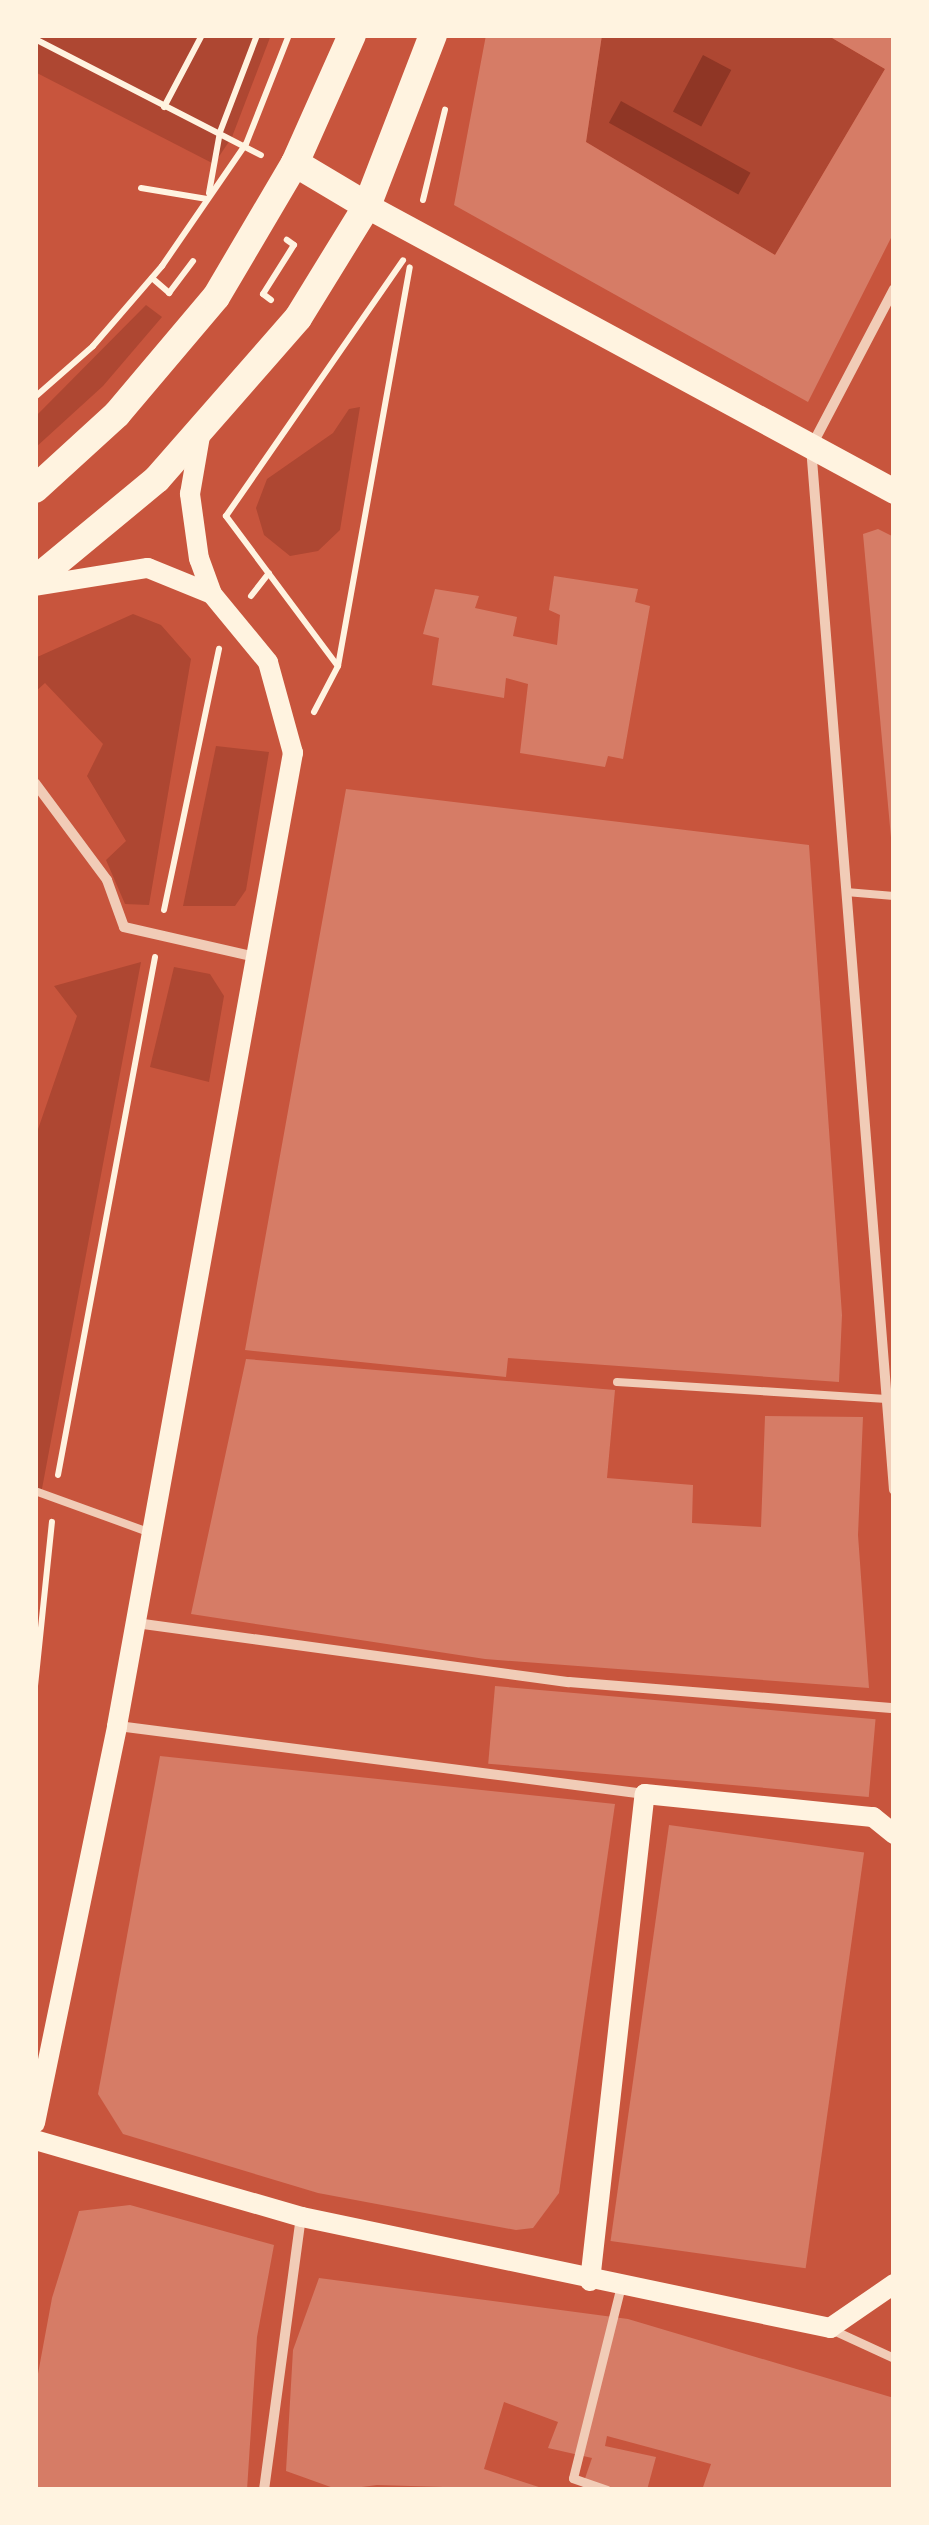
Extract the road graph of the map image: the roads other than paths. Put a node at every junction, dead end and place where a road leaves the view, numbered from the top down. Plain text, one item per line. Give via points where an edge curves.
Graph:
1 (352, 35) edge
2 (433, 35) edge
3 (295, 163) junction
4 (367, 206) junction
5 (894, 289) edge
6 (200, 436) junction
7 (811, 448) junction
8 (35, 489) edge
9 (894, 491) edge
10 (35, 583) edge
11 (212, 594) junction
12 (35, 783) edge
13 (846, 892) junction
14 (894, 896) edge
15 (252, 956) junction
16 (879, 1314) junction
17 (894, 1316) edge
18 (617, 1382) dead end
19 (886, 1399) junction
20 (894, 1490) edge
21 (35, 1491) edge
22 (151, 1533) junction
23 (135, 1623) junction
24 (894, 1708) edge
25 (117, 1726) junction
26 (645, 1794) junction
27 (893, 1828) edge
28 (35, 2122) edge
29 (35, 2140) edge
30 (302, 2217) junction
31 (590, 2281) junction
32 (894, 2284) edge
33 (621, 2285) junction
34 (830, 2328) junction
35 (894, 2358) edge
36 (264, 2490) edge
37 (607, 2490) edge

1 - 3 highway
2 - 4 highway
3 - 4 highway
3 - 8 highway via 216,296 118,414
4 - 6 highway via 298,318
4 - 7 main road
5 - 7 street
6 - 10 highway
6 - 11 main road via 193,528
7 - 9 main road
7 - 13 street
10 - 11 main road via 148,568
11 - 15 main road via 238,614 268,662 293,753
12 - 15 street via 107,880 124,927
13 - 14 lane
13 - 16 street
15 - 22 main road
16 - 17 lane
16 - 19 street
18 - 19 lane
19 - 20 street
21 - 22 lane
22 - 23 main road
23 - 24 street via 569,1682
23 - 25 main road
25 - 26 street
25 - 28 main road
26 - 27 main road via 873,1817
26 - 31 main road
29 - 30 main road
30 - 31 main road
30 - 36 street
31 - 33 main road
32 - 34 main road
33 - 34 main road
33 - 37 street via 573,2478
34 - 35 street

